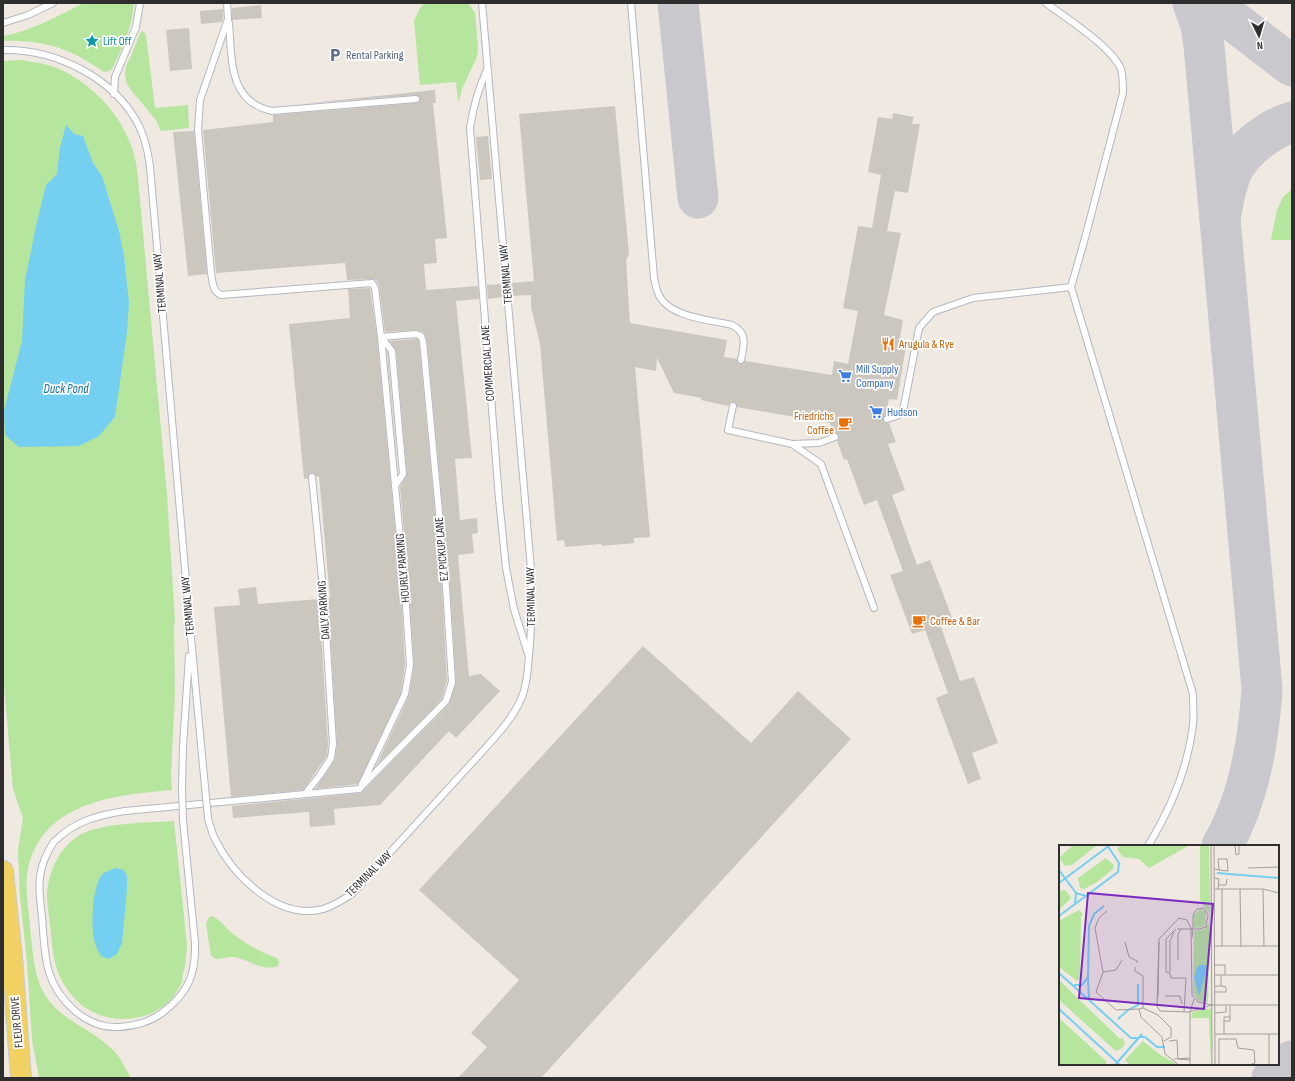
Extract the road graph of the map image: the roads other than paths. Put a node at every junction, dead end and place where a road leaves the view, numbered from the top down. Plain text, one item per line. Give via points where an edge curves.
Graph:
1 (53, 3) edge
2 (140, 3) edge
3 (227, 3) edge
4 (482, 3) edge
5 (631, 3) edge
6 (1046, 3) edge
7 (228, 19) junction
8 (3, 23) edge
9 (3, 50) edge
10 (488, 69) junction
11 (114, 94) junction
12 (416, 99) dead end
13 (1071, 287) junction
14 (381, 337) junction
15 (741, 360) dead end
16 (732, 406) dead end
17 (887, 419) dead end
18 (835, 437) dead end
19 (792, 444) junction
20 (312, 478) dead end
21 (395, 486) junction
22 (874, 608) dead end
23 (191, 638) junction
24 (529, 656) junction
25 (359, 789) junction
26 (305, 794) junction
27 (1149, 845) edge
28 (3, 871) edge
29 (21, 1078) edge

1 - 8 lane
2 - 11 lane via 136,27 115,77
3 - 7 lane
4 - 10 lane, TERMINAL WAY
5 - 15 lane via 654,278 658,294 677,312 739,328 744,342
6 - 13 lane via 1102,45 1121,69 1123,93
7 - 12 lane via 233,72 238,86 246,98 264,110
7 - 14 lane via 200,100 198,114 212,274 216,293 221,295 372,283 376,288
9 - 11 lane, TERMINAL WAY via 41,54 67,63 89,74
10 - 24 lane, TERMINAL WAY via 531,569
10 - 24 lane, COMMERCIAL LANE via 473,108 470,136 506,568 514,609
11 - 23 lane, TERMINAL WAY via 140,127 150,160
13 - 17 lane via 973,298 933,312 919,328 903,411
13 - 27 lane via 1194,694 1193,724 1187,757 1164,819
14 - 21 lane, HOURLY PARKING
14 - 21 lane via 392,351 402,474
14 - 25 lane, EZ PICKUP LANE via 416,334 422,336 446,587 452,682 446,700
16 - 19 lane via 728,430
18 - 19 lane via 819,443
19 - 22 lane via 821,464
20 - 26 lane, DAILY PARKING via 324,599 333,744 331,758
21 - 25 lane, HOURLY PARKING via 410,665 404,694
23 - 24 lane, TERMINAL WAY, bridge via 208,818 216,840 240,876 255,889 286,907 302,910 319,910 352,894 499,732 516,710 522,697 528,675
23 - 26 lane, bridge via 182,789 183,820 195,943 194,966 188,985 180,997 159,1015 147,1022 129,1026 111,1027 94,1024 64,1002 55,988 46,964 39,888 40,870 55,840 71,827 92,817 124,811
25 - 26 lane
28 - 29 main road, FLEUR DRIVE

